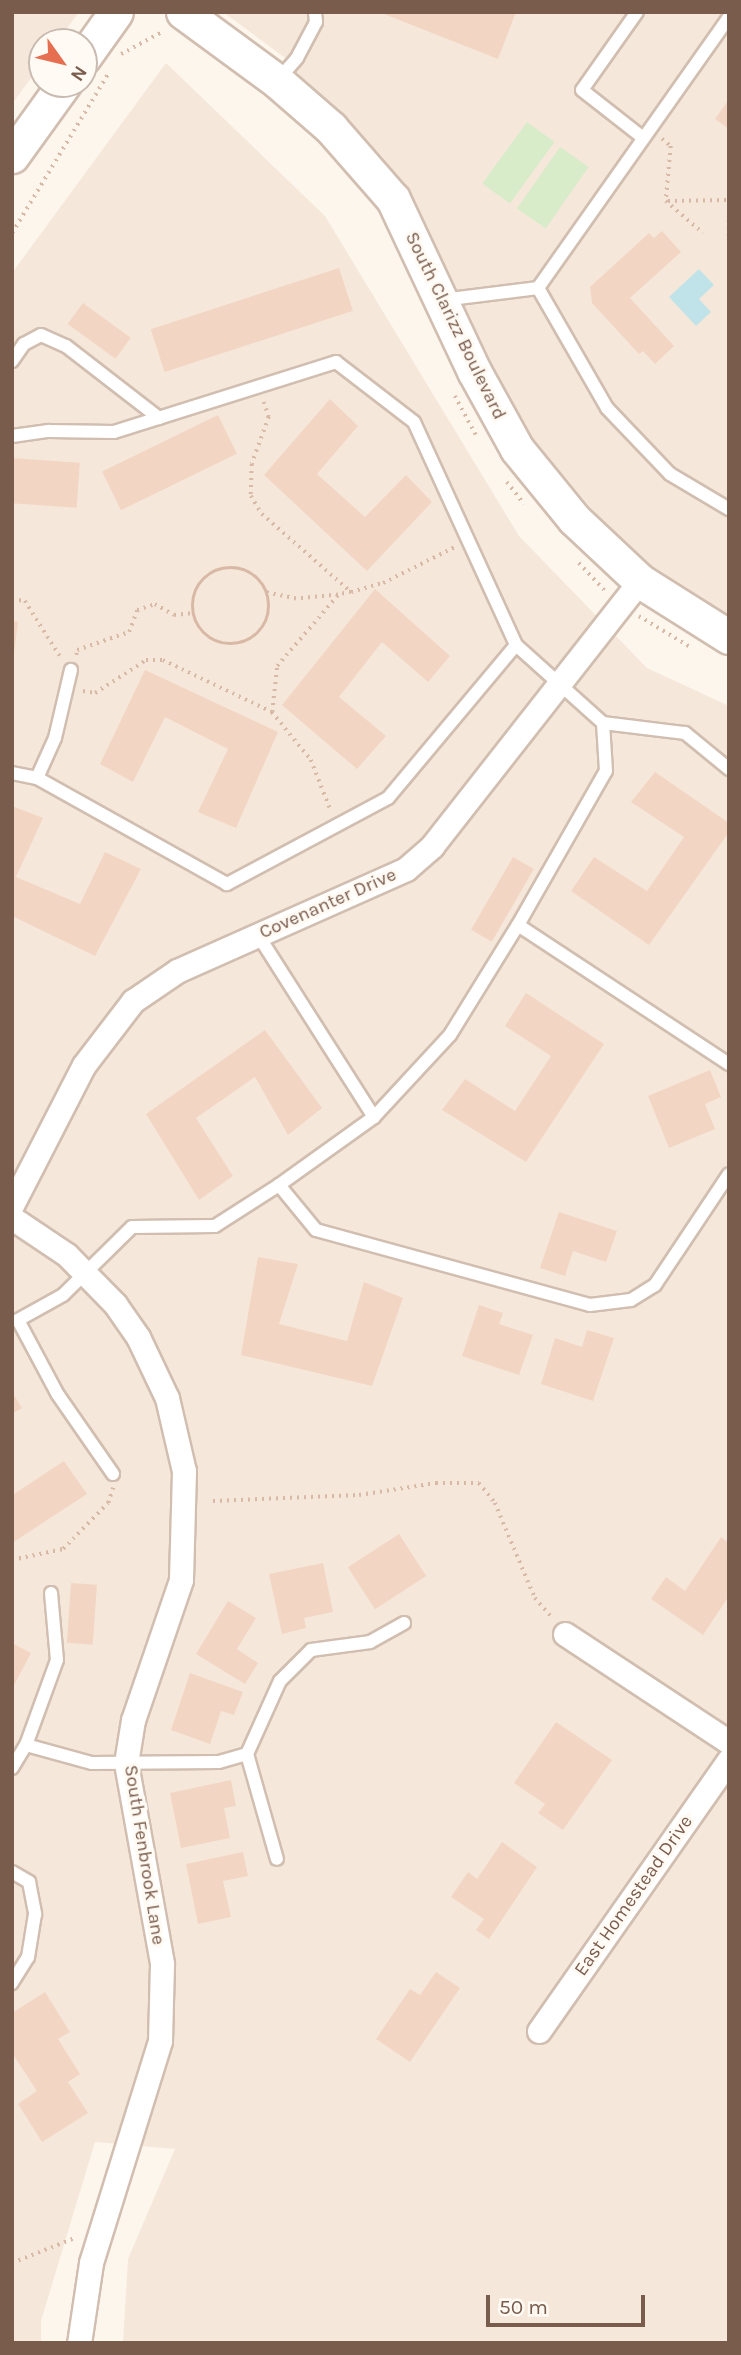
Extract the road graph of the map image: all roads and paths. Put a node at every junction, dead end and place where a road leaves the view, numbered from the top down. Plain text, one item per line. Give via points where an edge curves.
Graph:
1 (116, 12) edge
2 (315, 12) edge
3 (637, 12) edge
4 (729, 17) edge
5 (173, 22) edge
6 (119, 56) dead end
7 (98, 62) edge
8 (277, 81) junction
9 (54, 98) edge
10 (80, 98) edge
11 (647, 134) junction
12 (12, 156) edge
13 (729, 200) edge
14 (666, 201) junction
15 (729, 220) edge
16 (12, 233) edge
17 (703, 233) dead end
18 (729, 237) edge
19 (538, 288) junction
20 (442, 300) junction
21 (12, 361) edge
22 (259, 386) junction
23 (159, 418) junction
24 (12, 436) edge
25 (729, 509) edge
26 (468, 540) junction
27 (640, 581) junction
28 (351, 592) junction
29 (267, 593) junction
30 (338, 595) junction
31 (12, 599) edge
32 (194, 613) junction
33 (729, 638) edge
34 (516, 645) junction
35 (71, 670) junction
36 (560, 681) junction
37 (67, 689) junction
38 (272, 712) junction
39 (603, 723) junction
40 (729, 769) edge
41 (12, 773) edge
42 (37, 778) junction
43 (337, 825) junction
44 (518, 925) junction
45 (258, 935) junction
46 (729, 1063) edge
47 (374, 1117) junction
48 (729, 1174) edge
49 (279, 1185) junction
50 (12, 1205) edge
51 (12, 1218) edge
52 (84, 1271) junction
53 (15, 1320) edge
54 (113, 1474) joint
55 (213, 1501) dead end
56 (12, 1560) edge
57 (51, 1592) dead end
58 (404, 1623) dead end
59 (565, 1634) joint
60 (729, 1742) edge
61 (26, 1745) junction
62 (247, 1754) junction
63 (729, 1760) edge
64 (126, 1763) junction
65 (12, 1768) edge
66 (277, 1859) dead end
67 (12, 1871) edge
68 (12, 1983) edge
69 (539, 2031) dead end
70 (103, 2228) junction
71 (12, 2263) edge
72 (79, 2343) edge

1 - 7 street
2 - 8 lane via 316,22 297,58
3 - 11 lane via 582,90
4 - 11 lane
5 - 6 path
5 - 8 street, South Clarizz Boulevard
8 - 20 street, South Clarizz Boulevard via 331,128 393,199
9 - 12 street
10 - 16 path
11 - 14 path via 671,146
11 - 19 lane
13 - 14 path
14 - 17 path
15 - 18 path
19 - 20 lane
19 - 25 lane via 607,408 670,474
20 - 27 street, South Clarizz Boulevard via 517,449 574,519
21 - 23 lane via 24,344 41,335 66,346
22 - 23 lane
22 - 26 lane via 336,362 414,422
22 - 28 path via 269,417 252,464 251,496 262,514
23 - 24 lane via 114,432 49,431
26 - 28 path via 383,583
26 - 34 lane
27 - 33 street, South Clarizz Boulevard
27 - 36 street, Covenanter Drive
28 - 30 path
29 - 30 path via 296,598
29 - 32 path via 247,571 222,569 201,583
29 - 32 path via 269,615 246,642 234,645 211,639
30 - 38 path via 277,666
31 - 35 path via 25,601
32 - 35 path via 174,615 155,604 137,610 129,632 77,650
34 - 36 lane
34 - 43 lane via 388,798
35 - 37 lane
36 - 39 lane
36 - 45 street, Covenanter Drive via 432,846 406,869
37 - 38 path via 95,693 146,660 163,660
37 - 42 lane via 55,738
38 - 43 path via 311,760
39 - 40 lane via 685,733
39 - 44 lane via 606,771
41 - 42 lane
42 - 43 lane via 227,884
44 - 46 lane
44 - 47 lane via 450,1035
45 - 47 lane
45 - 50 street, Covenanter Drive via 153,985 113,1022 84,1065
47 - 49 lane
48 - 49 lane via 655,1285 631,1300 604,1305 325,1236
49 - 52 lane via 215,1226 132,1227
51 - 52 street, South Fenbrook Lane
52 - 53 lane via 63,1295
52 - 64 street, South Fenbrook Lane via 115,1304 156,1370 177,1430 184,1471 181,1580 133,1720
53 - 54 lane via 58,1395
54 - 56 path via 116,1478 108,1503 63,1549
55 - 59 path via 359,1495 436,1483 480,1483 495,1503 535,1598
57 - 61 lane via 57,1660
58 - 62 lane via 370,1642 311,1650 280,1681
59 - 60 street
61 - 64 lane via 79,1761
61 - 65 lane
62 - 64 lane via 219,1762
62 - 66 lane
63 - 69 street, East Homestead Drive
64 - 70 street, South Fenbrook Lane via 162,1964 162,2017 154,2070
67 - 68 lane via 29,1882 35,1914 29,1957
70 - 71 path
70 - 72 street, South Fenbrook Lane via 83,2294

